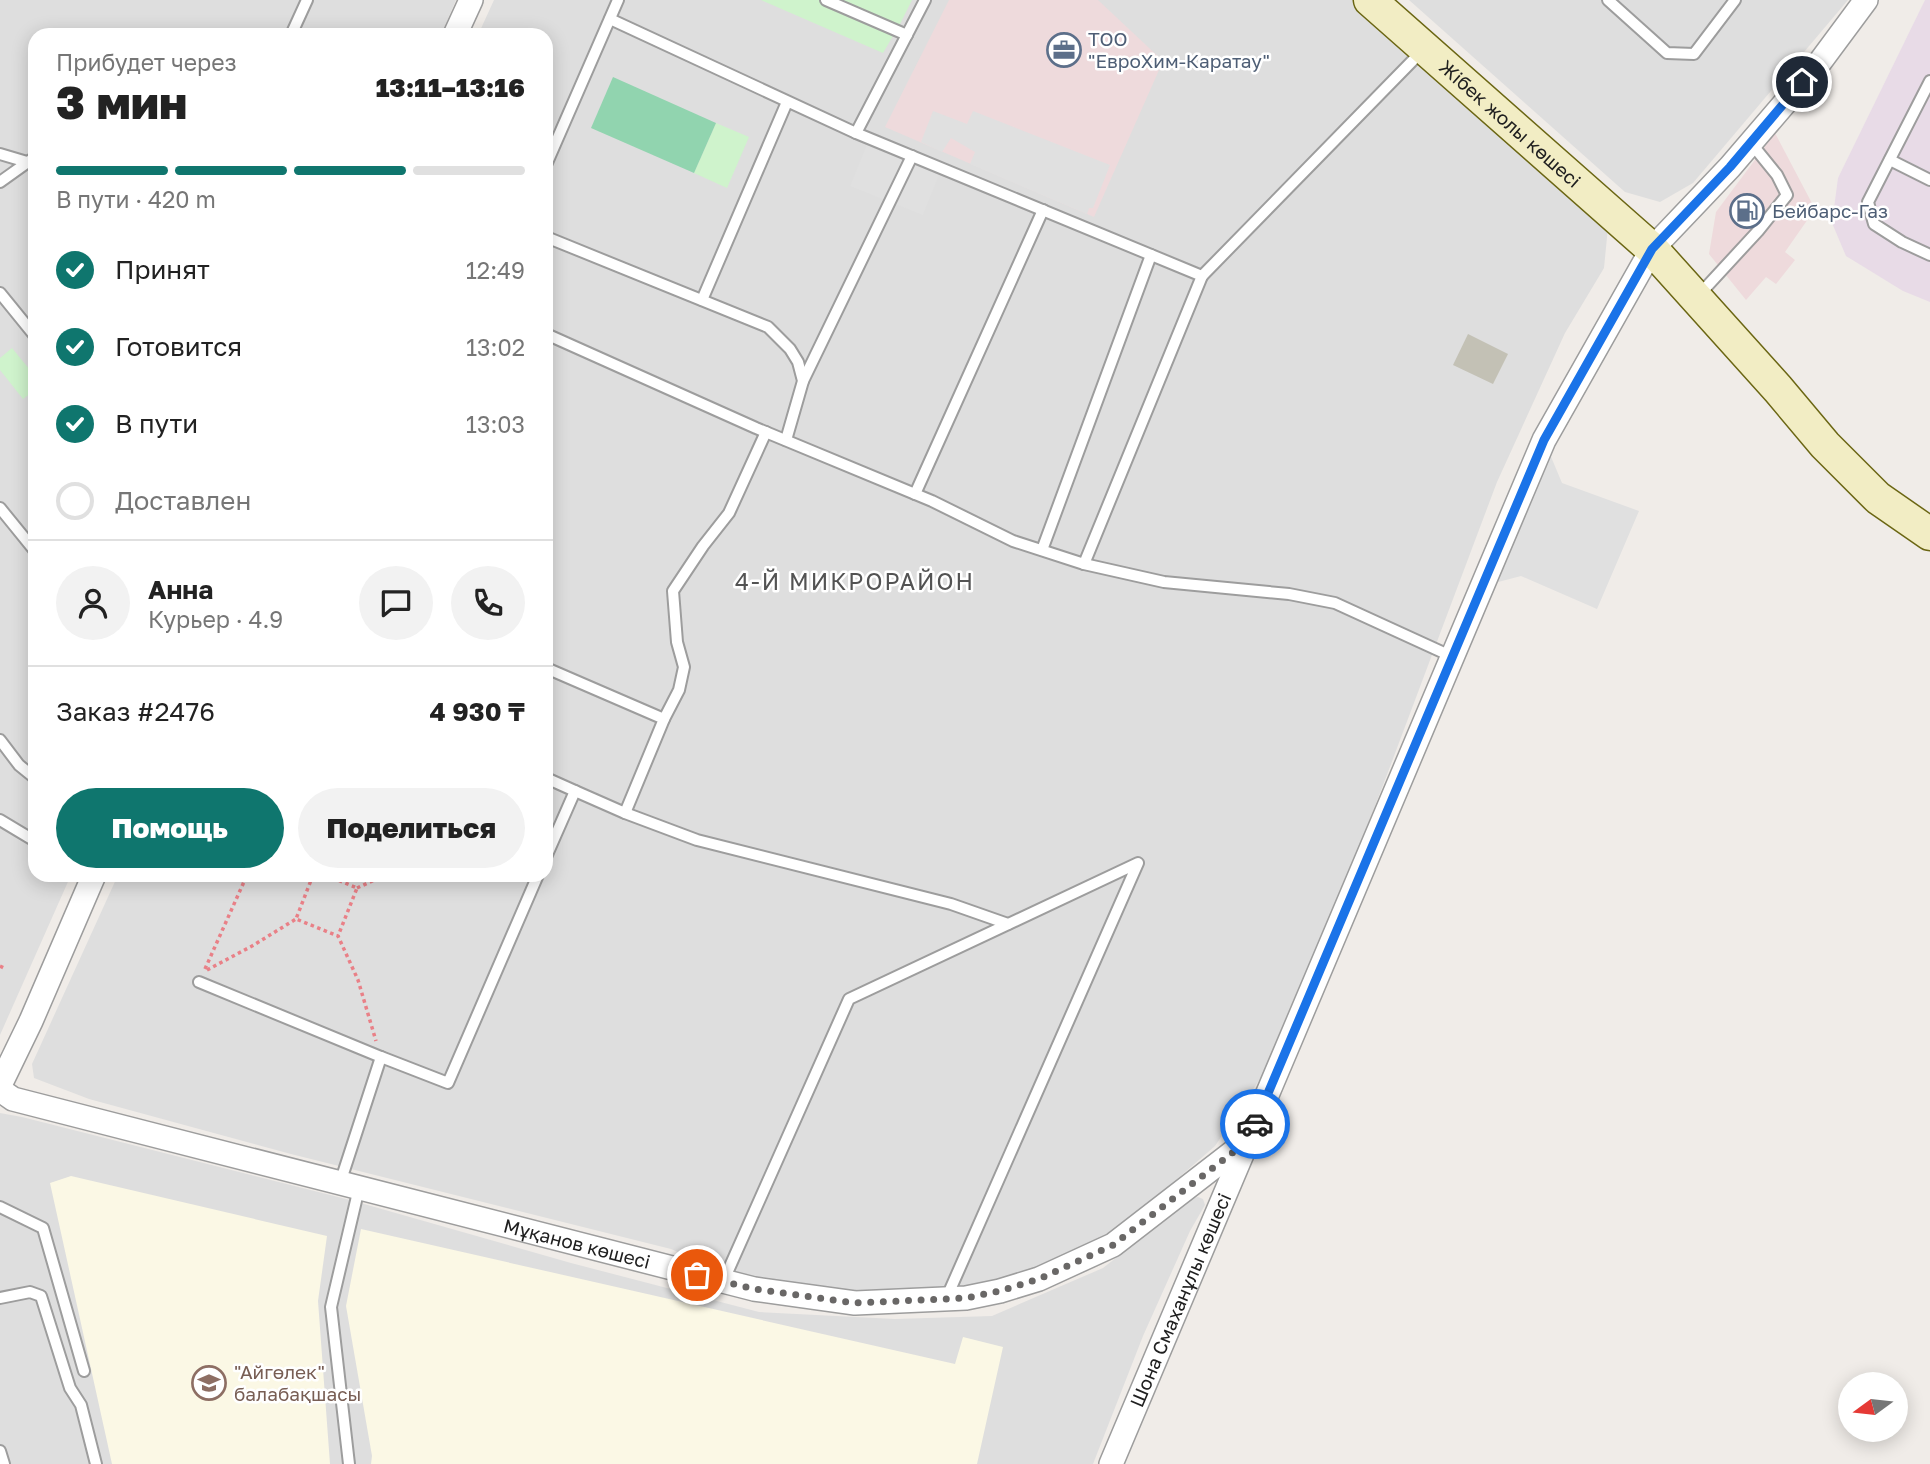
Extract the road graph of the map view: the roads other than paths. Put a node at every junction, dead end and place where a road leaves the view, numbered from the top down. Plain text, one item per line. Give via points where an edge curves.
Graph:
1 (307, 0) edge
2 (471, 0) edge
3 (618, 0) edge
4 (826, 0) edge
5 (925, 0) edge
6 (1370, 0) edge
7 (1608, 0) edge
8 (1734, 0) edge
9 (1866, 0) edge
10 (610, 19) junction
11 (294, 28) edge
12 (458, 28) edge
13 (907, 35) junction
14 (1424, 48) junction
15 (1930, 81) edge
16 (1926, 99) edge
17 (788, 102) junction
18 (856, 133) junction
19 (1751, 144) junction
20 (553, 149) edge
21 (0, 154) edge
22 (912, 156) junction
23 (28, 159) edge
24 (1890, 160) junction
25 (28, 161) edge
26 (1930, 180) edge
27 (0, 182) edge
28 (1043, 210) junction
29 (553, 240) edge
30 (1652, 249) junction
31 (1151, 255) junction
32 (1930, 255) edge
33 (1202, 276) junction
34 (0, 293) edge
35 (1696, 298) junction
36 (702, 300) junction
37 (28, 327) edge
38 (553, 337) edge
39 (803, 381) junction
40 (766, 432) junction
41 (786, 440) junction
42 (915, 494) junction
43 (0, 508) edge
44 (1930, 534) edge
45 (28, 542) edge
46 (1042, 550) junction
47 (1084, 564) junction
48 (1453, 657) junction
49 (553, 671) edge
50 (664, 719) junction
51 (0, 740) edge
52 (28, 772) edge
53 (553, 781) edge
54 (575, 791) junction
55 (625, 813) junction
56 (0, 820) edge
57 (28, 837) edge
58 (553, 842) edge
59 (91, 882) edge
60 (535, 882) edge
61 (1008, 924) junction
62 (199, 982) dead end
63 (381, 1057) junction
64 (0, 1085) edge
65 (0, 1090) edge
66 (1249, 1140) junction
67 (349, 1185) junction
68 (0, 1207) edge
69 (723, 1282) junction
70 (0, 1298) edge
71 (946, 1299) junction
72 (84, 1371) dead end
73 (0, 1451) edge
74 (4, 1464) edge
75 (96, 1464) edge
76 (349, 1464) edge
77 (1111, 1464) edge

1 - 11 lane
2 - 12 street
3 - 10 lane
4 - 13 lane
5 - 13 lane
6 - 14 main road, Жібек жолы көшесі
7 - 8 lane via 1667,53 1694,54
9 - 19 street, Шона Смаханұлы көшесі
10 - 17 lane
10 - 20 lane
13 - 18 lane
14 - 30 main road, Жібек жолы көшесі
14 - 33 lane
15 - 16 lane
16 - 24 lane
17 - 18 lane
17 - 36 lane
18 - 22 lane
19 - 30 street, Шона Смаханұлы көшесі
19 - 35 lane via 1787,195
21 - 23 lane
22 - 28 lane
22 - 39 lane
24 - 26 lane
24 - 32 lane via 1868,202 1874,224
25 - 27 lane
28 - 31 lane
28 - 42 lane
29 - 36 lane
30 - 35 main road, Жібек жолы көшесі
30 - 48 street, Шона Смаханұлы көшесі via 1544,440
31 - 33 lane
31 - 46 lane
33 - 47 lane
34 - 37 lane
35 - 44 main road, Жібек жолы көшесі via 1825,445 1878,498
36 - 39 lane via 768,327 798,362
38 - 40 lane
39 - 41 lane
40 - 41 lane
40 - 50 lane via 729,513 673,591 684,667 679,690
41 - 42 lane
42 - 46 lane
43 - 45 lane
46 - 47 lane
47 - 48 lane via 1164,582 1335,603
48 - 66 street, Шона Смаханұлы көшесі
49 - 50 lane
50 - 55 lane
51 - 52 lane
53 - 54 lane
54 - 55 lane
54 - 58 lane
55 - 61 lane via 697,840 951,904
56 - 57 lane
59 - 64 street
60 - 63 lane via 447,1083
61 - 69 lane via 849,999
61 - 71 lane via 1138,863
62 - 63 lane
63 - 67 lane
65 - 67 street, Мұқанов көшесі via 13,1099
66 - 71 street, Мұқанов көшесі via 1113,1245 1039,1279 1000,1291
66 - 77 street, Шона Смаханұлы көшесі
67 - 69 street, Мұқанов көшесі
67 - 76 lane via 331,1307
68 - 72 lane via 43,1228
69 - 71 street, Мұқанов көшесі via 855,1303
70 - 75 lane via 30,1292 41,1296 70,1388 81,1405
73 - 74 lane

